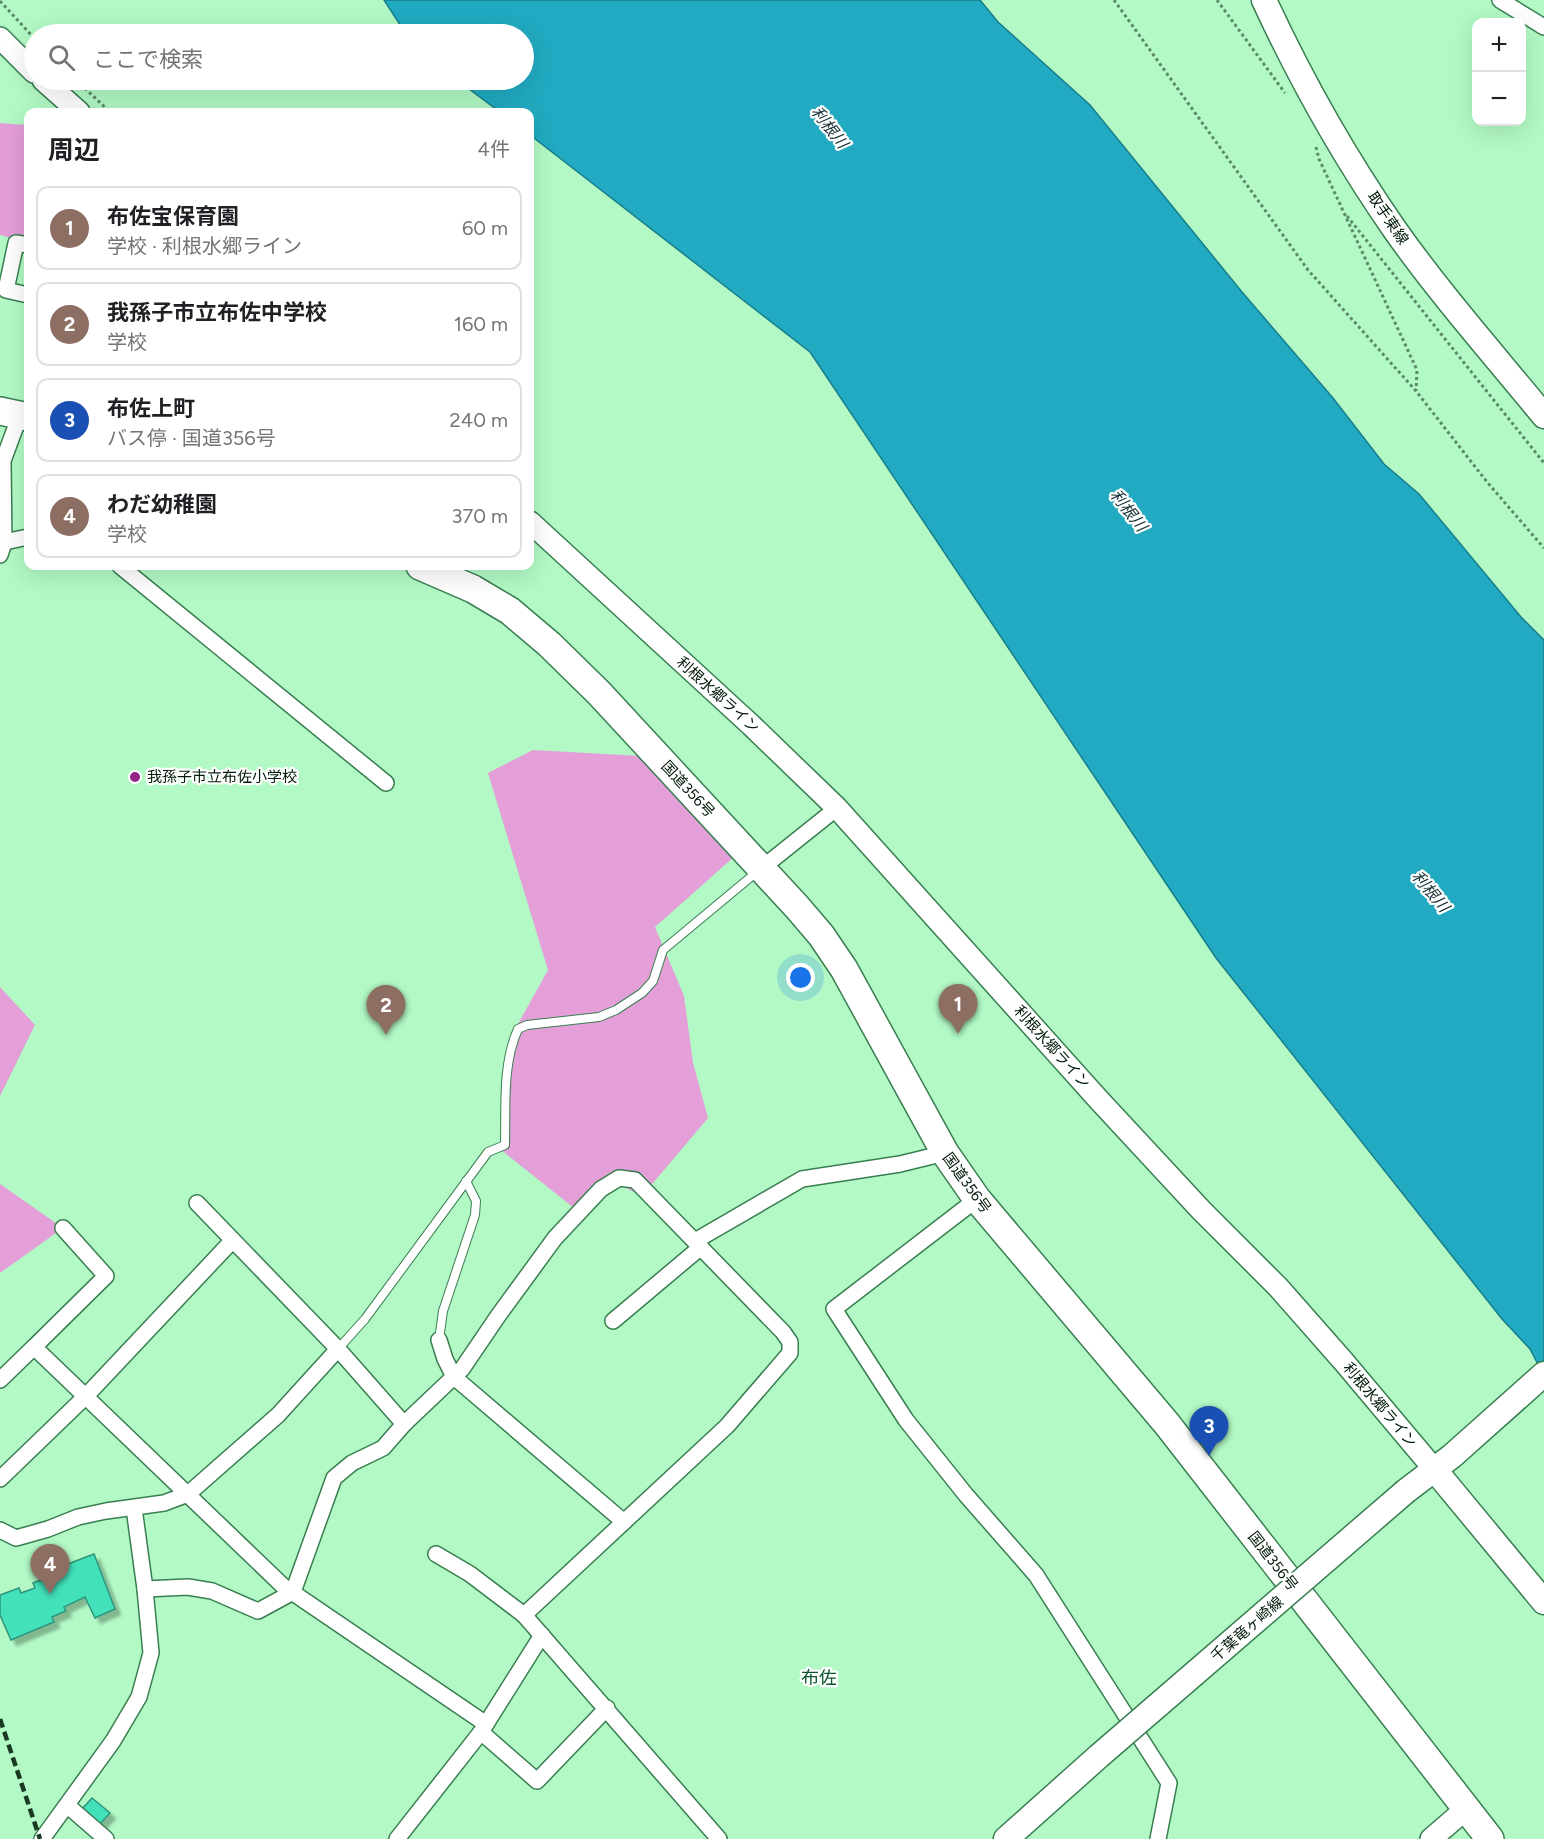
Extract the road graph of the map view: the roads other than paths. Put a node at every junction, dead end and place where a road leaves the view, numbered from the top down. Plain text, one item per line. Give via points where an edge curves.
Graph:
1 (1264, 0) edge
2 (1500, 0) edge
3 (1544, 27) edge
4 (0, 38) edge
5 (24, 62) edge
6 (55, 90) edge
7 (75, 108) edge
8 (24, 244) edge
9 (24, 294) edge
10 (16, 414) edge
11 (1544, 416) edge
12 (534, 526) edge
13 (24, 538) edge
14 (1, 547) edge
15 (125, 570) edge
16 (429, 570) edge
17 (386, 783) dead end
18 (837, 808) junction
19 (762, 868) junction
20 (945, 1153) junction
21 (466, 1181) junction
22 (977, 1199) junction
23 (197, 1203) dead end
24 (63, 1228) dead end
25 (232, 1241) junction
26 (698, 1244) junction
27 (613, 1321) dead end
28 (440, 1340) joint
29 (34, 1347) junction
30 (338, 1349) junction
31 (1544, 1374) edge
32 (454, 1377) junction
33 (0, 1380) edge
34 (86, 1396) junction
35 (404, 1424) junction
36 (1443, 1463) junction
37 (0, 1479) edge
38 (188, 1494) junction
39 (134, 1508) junction
40 (624, 1522) junction
41 (0, 1530) edge
42 (436, 1554) dead end
43 (145, 1589) junction
44 (293, 1592) junction
45 (1544, 1602) edge
46 (524, 1615) junction
47 (542, 1635) junction
48 (607, 1708) junction
49 (484, 1728) junction
50 (68, 1806) junction
51 (1467, 1808) junction
52 (98, 1836) edge
53 (42, 1839) edge
54 (397, 1839) edge
55 (719, 1839) edge
56 (1005, 1839) edge
57 (1158, 1839) edge
58 (1431, 1839) edge
59 (1490, 1839) edge

1 - 11 main road, 取手東線 via 1328,123 1395,230
2 - 3 street
4 - 5 main road
6 - 7 main road
8 - 9 street via 16,243 6,290
10 - 14 street via 3,461
12 - 18 main road, 利根水郷ライン
13 - 14 street
15 - 17 street
16 - 19 highway, 国道356号 via 501,606 549,644
18 - 19 street
18 - 36 main road, 利根水郷ライン via 1098,1099
19 - 20 highway, 国道356号 via 843,969
19 - 21 lane via 663,950 653,981 642,993 599,1017 518,1029 508,1059 505,1145 488,1152
20 - 22 highway, 国道356号
20 - 26 street via 802,1179
21 - 28 lane via 476,1201 475,1215 443,1311
21 - 30 lane via 365,1320
22 - 51 highway, 国道356号 via 1167,1424
22 - 57 street via 834,1309 906,1420 1036,1575 1169,1783
23 - 25 street
24 - 29 street via 106,1276
25 - 30 street
25 - 34 street
26 - 27 street
26 - 32 street via 635,1180 619,1178 601,1189 555,1238
26 - 40 street via 783,1332 790,1342 790,1353 727,1426
28 - 32 street
29 - 33 street
29 - 34 street
30 - 35 street
30 - 38 street via 278,1415
31 - 36 main road, 千葉竜ヶ崎線
32 - 35 street
32 - 40 street
34 - 37 street
34 - 38 street
35 - 44 street via 383,1448 352,1463 334,1478
36 - 45 main road, 利根水郷ライン
36 - 56 main road, 千葉竜ヶ崎線, bridge
38 - 39 street
38 - 44 street
39 - 41 street via 78,1517 16,1538
39 - 43 street
40 - 46 street
42 - 46 street
43 - 44 street via 188,1587 212,1591 258,1611
43 - 50 street via 151,1653 139,1697
44 - 49 street
46 - 47 street
47 - 48 street
47 - 49 street
48 - 49 street via 537,1781
48 - 55 street
49 - 54 street
50 - 52 street
50 - 53 street
51 - 58 main road
51 - 59 highway, 国道356号

